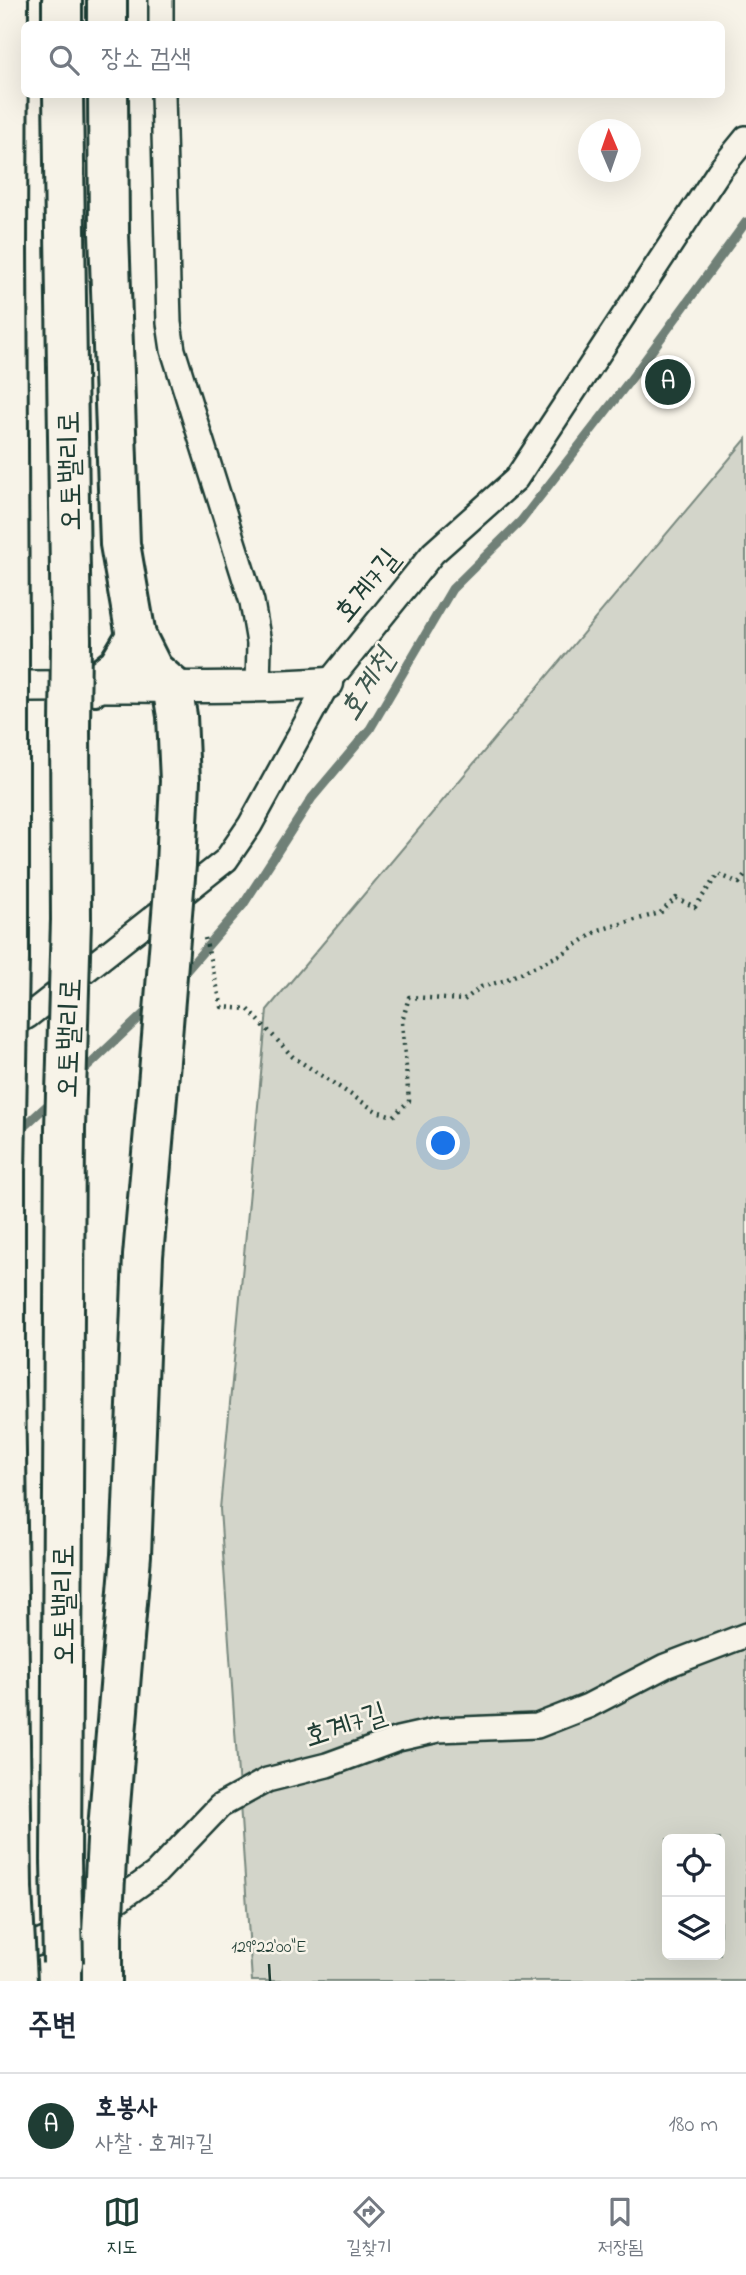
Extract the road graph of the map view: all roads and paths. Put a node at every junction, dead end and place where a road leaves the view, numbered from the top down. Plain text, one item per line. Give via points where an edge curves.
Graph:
1 (8, 0) edge
2 (62, 0) edge
3 (107, 0) edge
4 (161, 0) edge
5 (62, 21) edge
6 (107, 21) edge
7 (161, 21) edge
8 (63, 98) edge
9 (108, 98) edge
10 (163, 98) edge
11 (746, 138) edge
12 (136, 636) junction
13 (328, 683) junction
14 (94, 685) junction
15 (172, 686) junction
16 (0, 687) edge
17 (258, 688) junction
18 (746, 874) edge
19 (183, 877) junction
20 (0, 1032) edge
21 (746, 1635) edge
22 (0, 1953) edge
23 (64, 1972) edge
24 (17, 1981) edge
25 (102, 1981) edge

1 - 24 highway, 오토밸리로, bridge via 5,1395
2 - 5 highway
3 - 6 highway
4 - 7 street
8 - 23 highway, 오토밸리로, bridge via 71,641 61,1860
9 - 12 highway via 120,544
10 - 17 street via 173,351 252,602 259,643
11 - 13 street, 호계7길 via 719,171 516,479 433,553
12 - 14 highway via 118,666
12 - 15 highway via 153,670
13 - 17 street
13 - 19 street, 호계7길 via 226,860
14 - 15 street
14 - 16 street
15 - 17 street
15 - 19 highway
18 - 19 path via 739,883 719,874 695,907 676,898 660,913 600,930 562,954 481,987 464,1000 409,997 402,1022 409,1101 393,1116 376,1111 293,1057 248,1009 222,1007
19 - 20 street, 호계7길 via 28,1016
19 - 25 highway, bridge via 143,1256 131,1555 107,1840
21 - 22 street, 호계7길 via 665,1666 588,1706 537,1726 438,1730 267,1780 220,1806 156,1873 88,1922

